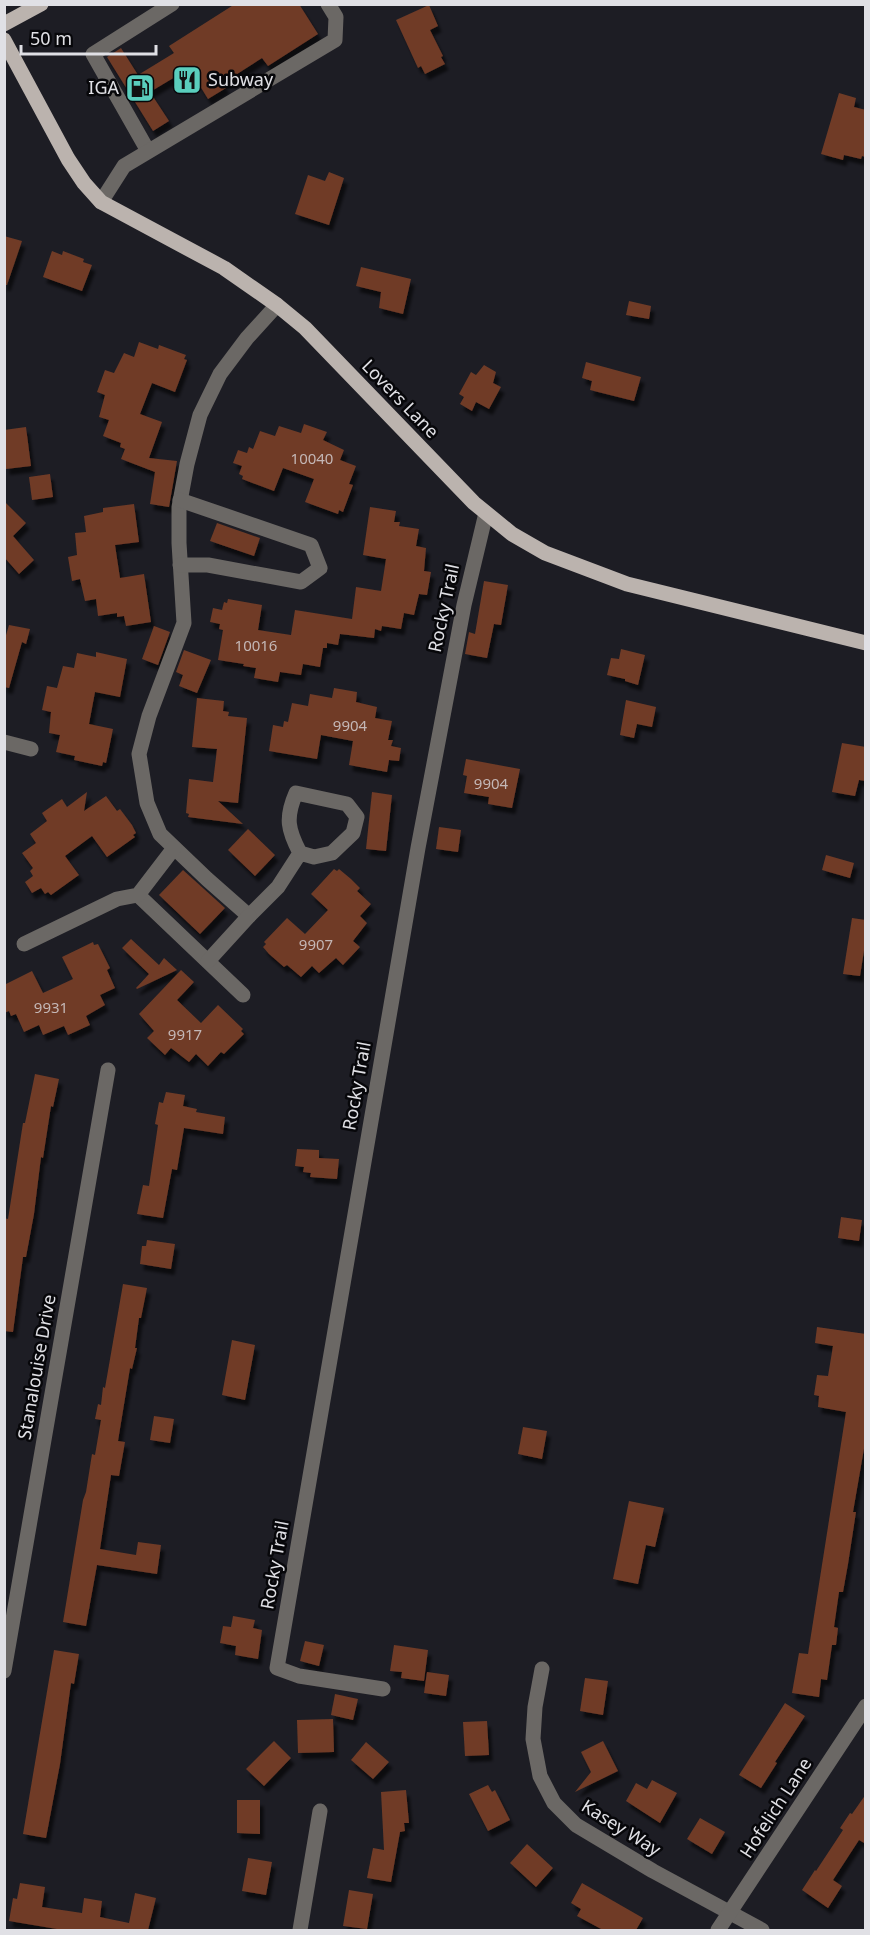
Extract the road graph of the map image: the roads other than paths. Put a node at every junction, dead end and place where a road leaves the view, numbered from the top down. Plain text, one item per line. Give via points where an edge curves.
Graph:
1 (41, 4) edge
2 (172, 4) edge
3 (327, 4) edge
4 (4, 24) edge
5 (4, 40) edge
6 (148, 152) junction
7 (100, 202) junction
8 (277, 305) junction
9 (180, 500) junction
10 (486, 513) junction
11 (180, 565) junction
12 (866, 643) edge
13 (4, 742) edge
14 (31, 749) dead end
15 (174, 848) junction
16 (300, 853) junction
17 (138, 895) junction
18 (249, 916) junction
19 (24, 944) dead end
20 (208, 961) junction
21 (243, 995) dead end
22 (108, 1070) dead end
23 (542, 1669) dead end
24 (4, 1671) edge
25 (383, 1689) dead end
26 (866, 1706) edge
27 (320, 1811) dead end
28 (730, 1914) junction
29 (300, 1930) edge
30 (718, 1930) edge
31 (762, 1930) edge

1 - 4 main road
2 - 6 street via 93,54
3 - 6 street via 336,17 335,39
5 - 7 main road, Lovers Lane via 68,159
6 - 7 street via 124,166
7 - 8 main road, Lovers Lane via 224,268
8 - 9 street via 220,374 200,415
8 - 10 main road, Lovers Lane via 305,328
9 - 11 street
9 - 11 street via 311,545 320,568 301,582 208,565
10 - 12 main road, Lovers Lane via 545,553 627,584
10 - 25 street, Rocky Trail via 464,605 418,848 277,1668 299,1676
11 - 15 street via 184,623 148,716 139,754 147,803 160,834
13 - 14 street
15 - 17 street
15 - 18 street
16 - 16 street via 314,857 332,853 353,833 357,816 347,804 296,794 289,810 291,835
16 - 18 street via 278,886
17 - 19 street via 117,899
17 - 20 street
18 - 20 street
20 - 21 street
22 - 24 street, Stanalouise Drive
23 - 28 street, Kasey Way via 533,1739 540,1776 554,1803 576,1824
26 - 28 street, Hofelich Lane
27 - 29 street
28 - 30 street, Hofelich Lane
28 - 31 street, Kasey Way

